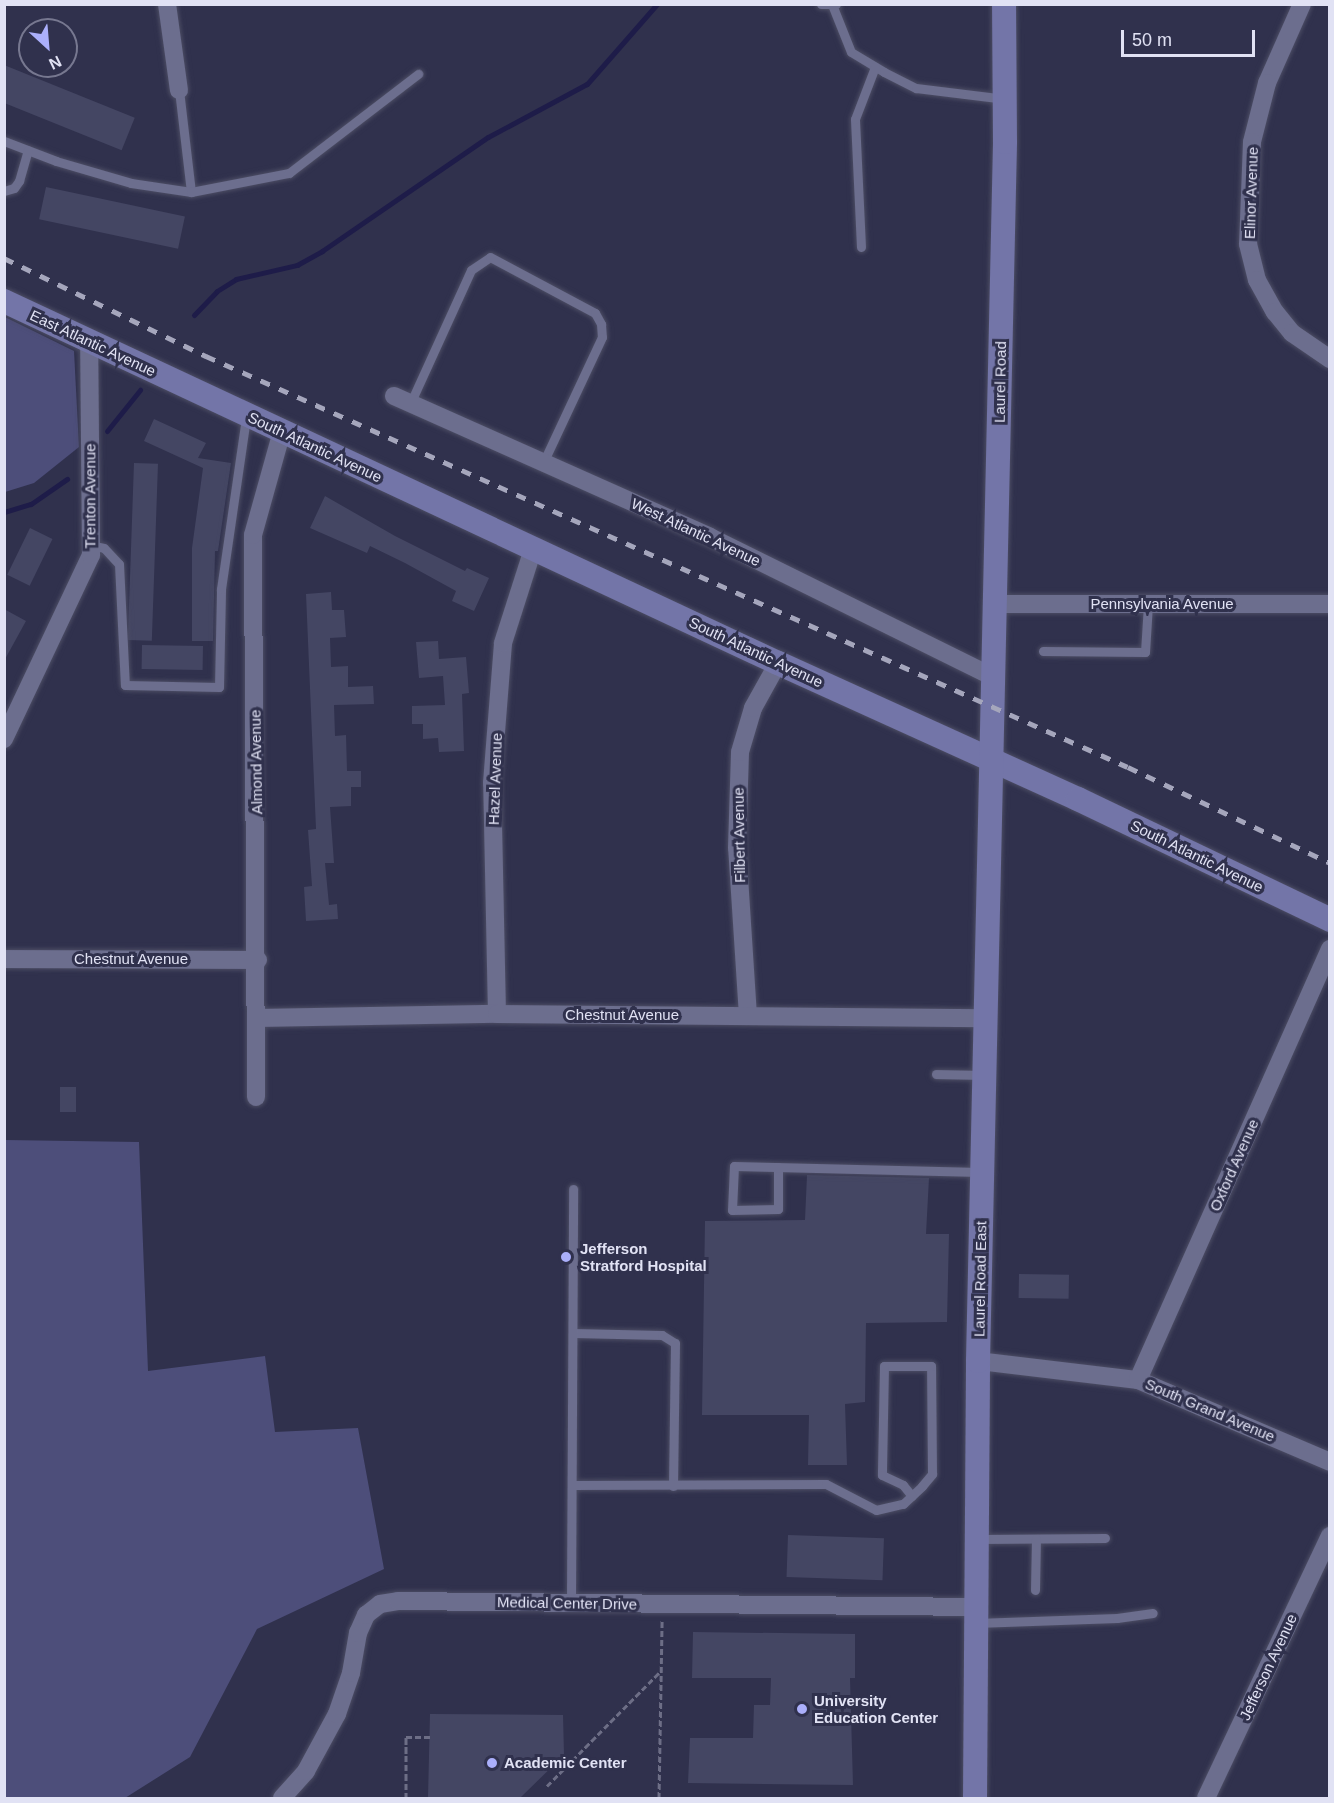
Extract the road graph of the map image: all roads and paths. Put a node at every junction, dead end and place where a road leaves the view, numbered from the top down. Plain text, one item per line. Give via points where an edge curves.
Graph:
1 (167, 4) edge
2 (820, 4) edge
3 (1004, 4) edge
4 (1302, 4) edge
5 (835, 6) edge
6 (875, 67) junction
7 (418, 74) dead end
8 (179, 90) joint
9 (1005, 99) junction
10 (4, 141) edge
11 (28, 150) junction
12 (4, 191) edge
13 (191, 192) junction
14 (861, 247) dead end
15 (4, 301) edge
16 (89, 343) junction
17 (1329, 359) edge
18 (182, 385) joint
19 (402, 400) joint
20 (247, 415) junction
21 (282, 431) junction
22 (543, 463) junction
23 (90, 544) junction
24 (533, 549) junction
25 (995, 604) junction
26 (1148, 604) junction
27 (1329, 604) edge
28 (1043, 651) dead end
29 (778, 663) junction
30 (993, 677) junction
31 (4, 739) edge
32 (992, 759) junction
33 (1329, 920) edge
34 (1329, 949) edge
35 (4, 959) edge
36 (258, 960) junction
37 (497, 1014) junction
38 (748, 1016) junction
39 (257, 1018) junction
40 (986, 1018) junction
41 (936, 1074) dead end
42 (985, 1075) junction
43 (256, 1097) dead end
44 (778, 1167) junction
45 (982, 1173) junction
46 (573, 1189) dead end
47 (573, 1333) junction
48 (978, 1361) junction
49 (1138, 1380) junction
50 (1329, 1462) edge
51 (572, 1485) junction
52 (673, 1486) junction
53 (912, 1496) junction
54 (1329, 1536) edge
55 (1104, 1538) dead end
56 (977, 1539) junction
57 (1036, 1539) junction
58 (1035, 1590) dead end
59 (571, 1602) junction
60 (662, 1604) junction
61 (1153, 1613) dead end
62 (976, 1615) junction
63 (661, 1670) junction
64 (430, 1737) dead end
65 (547, 1786) dead end
66 (282, 1798) edge
67 (406, 1798) edge
68 (659, 1798) edge
69 (975, 1798) edge
70 (1206, 1798) edge

1 - 8 street
2 - 5 lane
3 - 9 main road, Laurel Road
4 - 17 street, Elinor Avenue via 1267,83 1251,142 1248,244 1257,280 1279,318 1304,343
5 - 6 lane via 851,52
6 - 9 lane via 916,88
6 - 14 lane via 855,119
7 - 13 lane via 289,173
8 - 13 lane
9 - 25 main road, Laurel Road
10 - 11 lane
11 - 12 lane via 19,181 14,188
11 - 13 lane via 131,183
15 - 16 main road, East Atlantic Avenue
16 - 18 main road, East Atlantic Avenue
16 - 23 street, Trenton Avenue
18 - 20 main road, South Atlantic Avenue
19 - 22 street, West Atlantic Avenue
19 - 22 lane via 471,270 490,257 595,313 601,324 602,337
20 - 21 main road, South Atlantic Avenue
20 - 23 lane via 221,589 219,687 125,685 119,564 104,548
21 - 24 main road, South Atlantic Avenue
21 - 36 street, Almond Avenue via 253,535
22 - 30 street, West Atlantic Avenue via 710,537
23 - 31 street, Trenton Avenue via 91,555
24 - 29 main road, South Atlantic Avenue
24 - 37 street, Hazel Avenue via 502,643 492,783
25 - 26 street, Pennsylvania Avenue
25 - 30 main road, Laurel Road
26 - 27 street, Pennsylvania Avenue
26 - 28 lane via 1146,652
29 - 32 main road, South Atlantic Avenue
29 - 38 street, Filbert Avenue via 753,708 740,752 737,848
30 - 32 main road, Laurel Road
32 - 33 main road, South Atlantic Avenue
32 - 40 main road, Laurel Road East
34 - 49 street, Oxford Avenue
35 - 36 street, Chestnut Avenue
36 - 39 street, Almond Avenue
37 - 38 street, Chestnut Avenue
37 - 39 street, Chestnut Avenue
38 - 40 street, Chestnut Avenue
39 - 43 street, Almond Avenue
40 - 42 main road, Laurel Road East
41 - 42 lane
42 - 45 main road, Laurel Road East
44 - 44 lane via 734,1166 732,1210 778,1209
44 - 45 lane
45 - 48 main road, Laurel Road East
46 - 47 lane
47 - 51 lane
47 - 52 lane via 662,1335 675,1343
48 - 49 street, South Grand Avenue
48 - 56 main road, Laurel Road East
49 - 50 street, South Grand Avenue
51 - 52 lane
51 - 59 lane
52 - 53 lane via 826,1484 876,1510 903,1504
53 - 53 lane via 932,1474 932,1366 884,1366 882,1475 903,1485
54 - 70 street, Jefferson Avenue
55 - 57 lane
56 - 57 lane
56 - 62 main road, Laurel Road East
57 - 58 lane
59 - 60 street, Medical Center Drive
59 - 66 street, Medical Center Drive via 380,1604 366,1615 358,1633 351,1673 337,1714 306,1771
60 - 62 street, Medical Center Drive
60 - 63 path
61 - 62 lane via 1117,1618
62 - 69 main road, Laurel Road East
63 - 65 path
63 - 68 path
64 - 67 path via 406,1737

